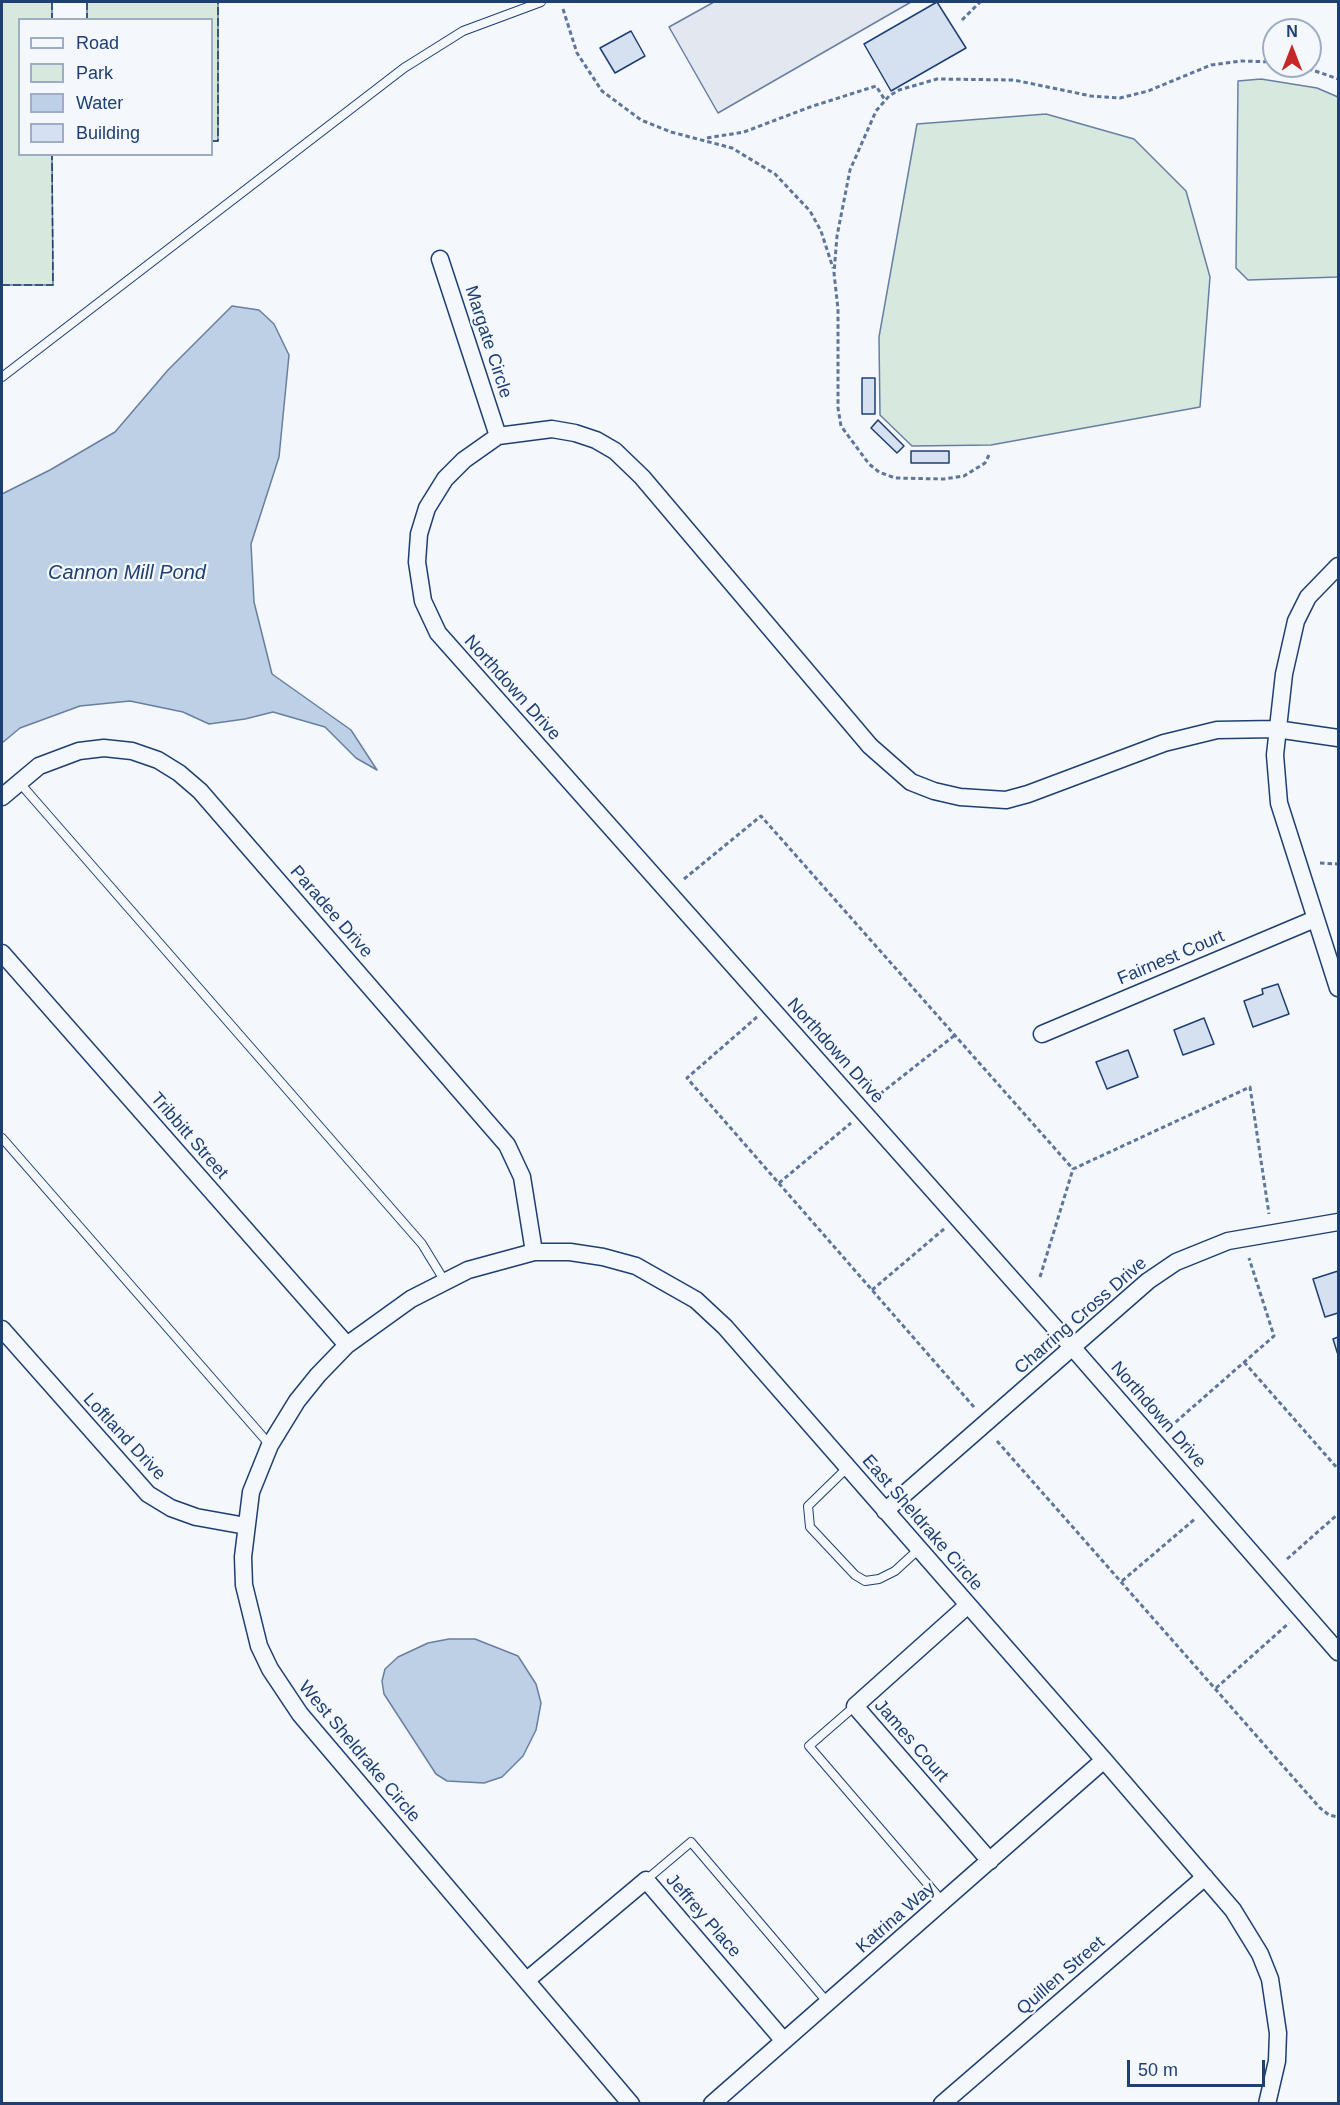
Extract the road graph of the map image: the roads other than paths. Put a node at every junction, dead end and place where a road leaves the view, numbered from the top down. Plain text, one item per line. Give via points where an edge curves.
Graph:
1 (541, 2) edge
2 (440, 259) dead end
3 (2, 377) edge
4 (498, 436) junction
5 (1338, 566) edge
6 (1276, 729) junction
7 (1338, 738) edge
8 (18, 781) junction
9 (2, 797) edge
10 (1315, 919) junction
11 (2, 953) edge
12 (1338, 988) edge
13 (1042, 1034) dead end
14 (2, 1138) edge
15 (1338, 1222) edge
16 (534, 1252) junction
17 (444, 1280) junction
18 (2, 1329) edge
19 (347, 1345) junction
20 (1073, 1348) junction
21 (270, 1445) junction
22 (847, 1468) junction
23 (885, 1511) junction
24 (246, 1526) junction
25 (919, 1549) junction
26 (968, 1605) junction
27 (1338, 1652) edge
28 (855, 1706) junction
29 (1104, 1760) junction
30 (990, 1861) junction
31 (1205, 1877) junction
32 (646, 1880) junction
33 (943, 1902) junction
34 (527, 1980) junction
35 (828, 2003) junction
36 (784, 2041) junction
37 (631, 2103) edge
38 (712, 2103) edge
39 (942, 2103) edge
40 (1268, 2103) edge

1 - 3 lane via 463,31 412,63
2 - 4 street, Margate Circle
4 - 6 street, Northdown Drive via 552,429 575,433 615,452 642,477 870,746 911,782 934,791 1005,800 1192,734
4 - 20 street, Northdown Drive via 445,479 427,508 419,534 417,562 423,602 438,633
5 - 6 street via 1308,597 1296,621
6 - 7 street, Northdown Drive
6 - 10 street via 1279,803
8 - 9 street, Paradee Drive
8 - 16 street, Paradee Drive via 57,757 104,748 132,751 158,760 200,791 507,1145 522,1177
8 - 17 lane via 422,1244
10 - 12 street
10 - 13 street, Fairnest Court
11 - 19 street, Tribbitt Street
14 - 21 lane
15 - 20 street, Charring Cross Drive via 1228,1241 1176,1262 1148,1281
16 - 17 street, East Sheldrake Circle via 498,1260
16 - 22 street, East Sheldrake Circle via 592,1255 636,1266 696,1300 725,1327
17 - 19 street, East Sheldrake Circle
18 - 24 street, Loftland Drive via 148,1494 196,1517
19 - 21 street, West Sheldrake Circle via 297,1401
20 - 23 street, Charring Cross Drive
20 - 27 street, Northdown Drive
21 - 24 street, West Sheldrake Circle via 251,1492
22 - 23 street, East Sheldrake Circle
22 - 25 lane via 808,1506 810,1527 865,1581 895,1571
23 - 25 street, East Sheldrake Circle
24 - 34 street, West Sheldrake Circle via 243,1557 250,1614 260,1646 284,1692
25 - 26 street, East Sheldrake Circle
26 - 28 street, James Court
26 - 29 street, East Sheldrake Circle
28 - 30 street, James Court
28 - 33 lane via 809,1746
29 - 30 street, Katrina Way
29 - 31 street, East Sheldrake Circle
30 - 33 street, Katrina Way
31 - 39 street, Quillen Street
31 - 40 street, East Sheldrake Circle via 1249,1933 1270,1979 1278,2033
32 - 34 street, Jeffrey Place
32 - 35 lane via 691,1842
32 - 36 street, Jeffrey Place
33 - 35 street, Katrina Way
34 - 37 street, West Sheldrake Circle
35 - 36 street, Katrina Way
36 - 38 street, Katrina Way

